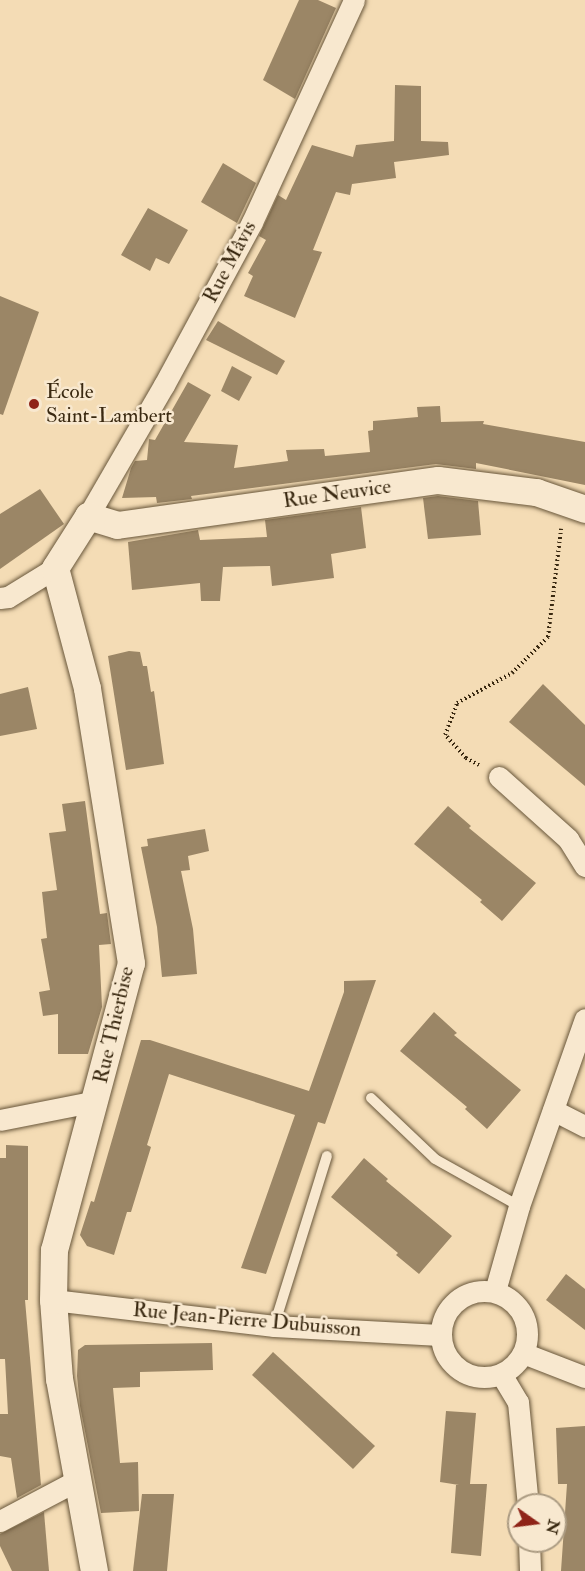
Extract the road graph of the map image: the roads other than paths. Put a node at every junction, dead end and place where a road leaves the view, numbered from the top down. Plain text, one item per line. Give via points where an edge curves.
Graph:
1 (354, 0) edge
2 (574, 506) edge
3 (88, 516) junction
4 (55, 568) junction
5 (0, 598) edge
6 (499, 777) road end
7 (585, 866) edge
8 (585, 1019) edge
9 (371, 1098) dead end
10 (96, 1101) junction
11 (554, 1110) junction
12 (0, 1120) edge
13 (585, 1126) edge
14 (327, 1156) dead end
15 (519, 1206) junction
16 (495, 1291) junction
17 (53, 1300) junction
18 (274, 1326) junction
19 (440, 1335) junction
20 (523, 1353) junction
21 (501, 1374) junction
22 (585, 1377) edge
23 (76, 1481) junction
24 (527, 1493) edge
25 (0, 1521) edge
26 (529, 1553) edge
27 (94, 1571) edge
28 (530, 1571) edge

1 - 3 street, Rue Mâvis via 252,222 164,386
2 - 3 street, Rue Neuvice via 536,492 438,480 117,525
3 - 4 street
4 - 5 street
4 - 10 street, Rue Thierbise via 87,688 131,963
6 - 7 street via 568,839
8 - 11 street
9 - 15 lane via 435,1160
10 - 12 street
10 - 17 street, Rue Thierbise via 54,1250
11 - 13 street
11 - 15 street
14 - 18 lane
15 - 16 street
16 - 19 street via 469,1292 448,1309
16 - 20 street via 517,1305 528,1328
17 - 18 street, Rue Jean-Pierre Dubuisson
17 - 23 street, Rue Thierbise via 59,1379
18 - 19 street, Rue Jean-Pierre Dubuisson
19 - 21 street via 450,1361 474,1376
20 - 21 street
20 - 22 street
21 - 24 street via 518,1402
23 - 25 street
23 - 27 street, Rue Thierbise
26 - 28 street

